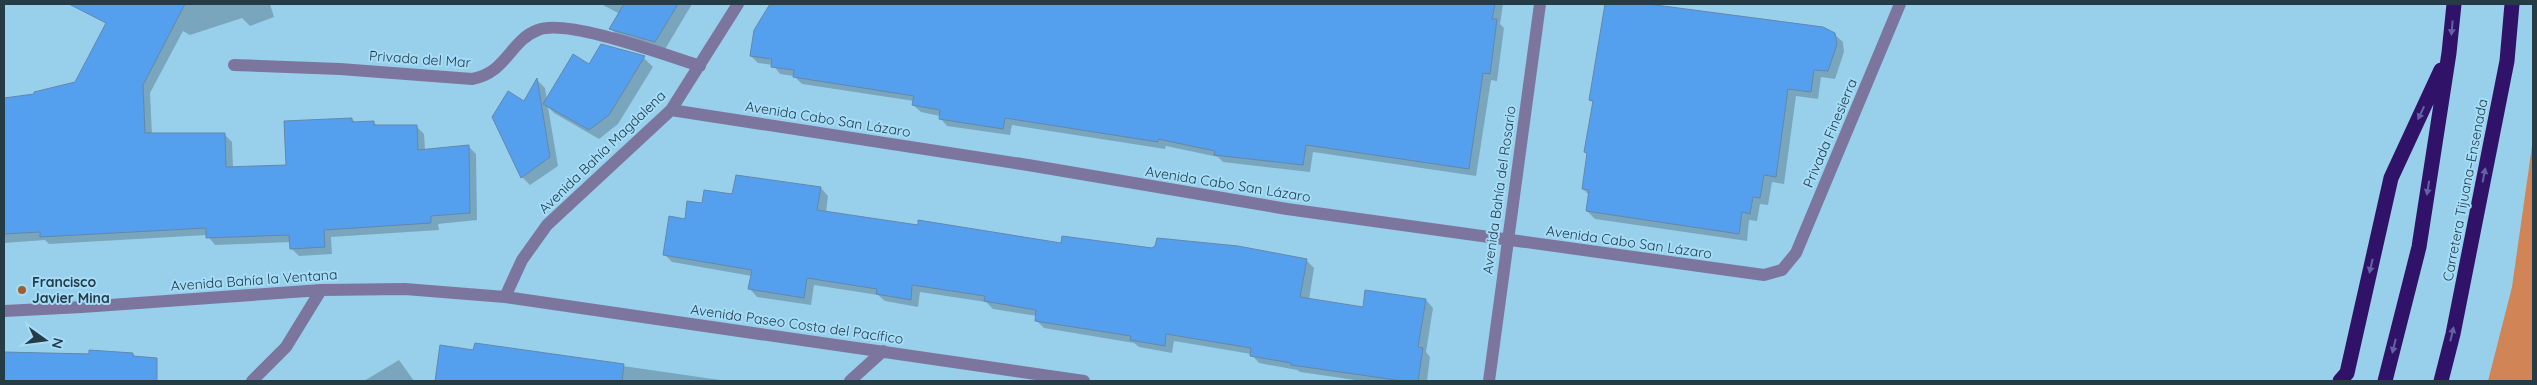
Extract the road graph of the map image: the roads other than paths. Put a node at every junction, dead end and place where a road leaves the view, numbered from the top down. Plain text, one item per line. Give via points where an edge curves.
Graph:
1 (738, 4) edge
2 (1540, 4) edge
3 (1900, 4) edge
4 (2454, 4) edge
5 (2512, 4) edge
6 (2450, 53) junction
7 (234, 65) dead end
8 (700, 66) junction
9 (670, 110) junction
10 (1508, 241) junction
11 (1782, 270) joint
12 (321, 290) junction
13 (505, 297) junction
14 (4, 311) edge
15 (883, 351) junction
16 (252, 381) edge
17 (850, 381) edge
18 (1084, 381) edge
19 (1489, 381) edge
20 (2340, 381) edge
21 (2386, 381) edge
22 (2441, 381) edge

1 - 8 street, Avenida Bahía Magdalena
2 - 10 street, Avenida Bahía del Rosario
3 - 11 street, Privada Finesierra via 1796,253
4 -> 6 highway
22 -> 5 highway, Carretera Tijuana–Ensenada via 2507,61
6 -> 20 highway via 2391,178 2346,373
6 -> 21 highway via 2419,248
7 - 8 street, Privada del Mar via 472,79 486,76 498,68 524,38 538,29 557,28 600,34
8 - 9 street, Avenida Bahía Magdalena
9 - 10 street, Avenida Cabo San Lázaro via 1287,209
9 - 13 street, Avenida Bahía Magdalena via 547,225 522,260
10 - 11 street, Avenida Cabo San Lázaro via 1764,275
10 - 19 street, Avenida Bahía del Rosario
12 - 13 street, Avenida Bahía la Ventana via 405,289
12 - 14 street, Avenida Bahía la Ventana
12 - 16 street via 286,347
13 - 15 street, Avenida Paseo Costa del Pacífico
15 - 17 street
15 - 18 street, Avenida Paseo Costa del Pacífico

